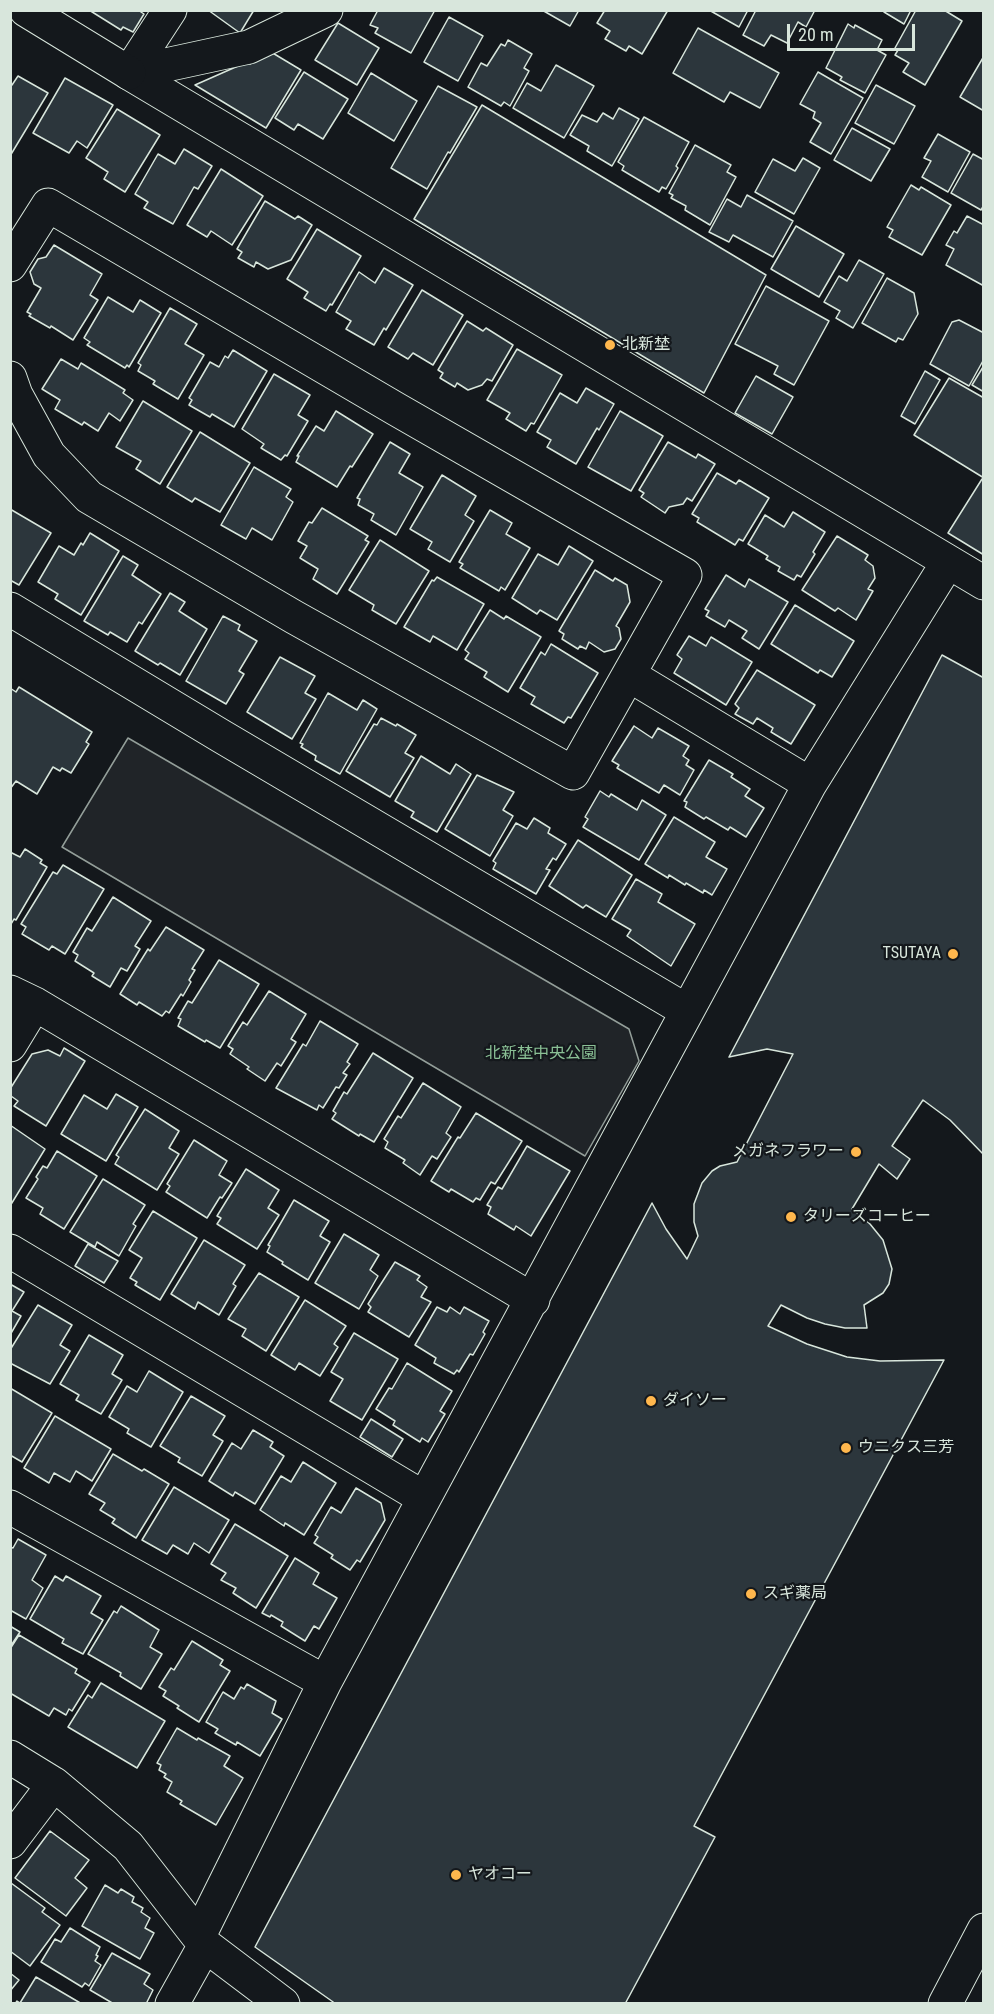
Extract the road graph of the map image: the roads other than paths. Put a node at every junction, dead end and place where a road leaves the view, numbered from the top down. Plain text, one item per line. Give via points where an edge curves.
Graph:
1 (26, 10) edge
2 (170, 10) edge
3 (326, 10) edge
4 (129, 73) junction
5 (10, 265) edge
6 (10, 378) edge
7 (948, 562) junction
8 (984, 583) edge
9 (10, 609) edge
10 (629, 675) junction
11 (810, 784) junction
12 (23, 998) edge
13 (687, 1011) junction
14 (10, 1046) edge
15 (10, 1251) edge
16 (533, 1300) junction
17 (424, 1498) junction
18 (10, 1507) edge
19 (326, 1682) junction
20 (10, 1757) edge
21 (54, 1784) junction
22 (10, 1842) edge
23 (984, 1930) edge
24 (202, 1941) junction
25 (171, 2004) edge
26 (283, 2004) edge
27 (945, 2004) edge

1 - 4 main road
2 - 4 main road
3 - 4 main road via 249,47
4 - 7 main road
5 - 10 main road via 48,205 685,575
6 - 10 main road via 49,455 89,497 573,773
7 - 8 main road
7 - 11 main road
9 - 13 main road
10 - 11 main road
11 - 13 main road
12 - 14 main road
12 - 16 main road
13 - 16 main road
15 - 17 main road
16 - 17 main road
17 - 19 main road
18 - 19 main road
19 - 24 main road via 220,1891
20 - 21 main road
21 - 22 main road
21 - 24 main road via 128,1846
23 - 27 main road
24 - 25 main road
24 - 26 main road

